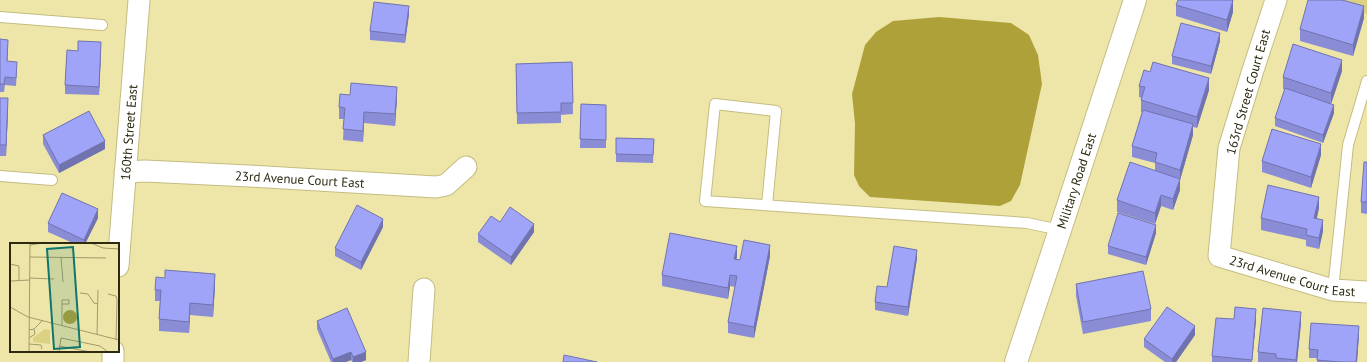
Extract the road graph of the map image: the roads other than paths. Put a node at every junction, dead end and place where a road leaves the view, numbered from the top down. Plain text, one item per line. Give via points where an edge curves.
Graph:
1 (139, 0) edge
2 (1135, 0) edge
3 (1276, 0) edge
4 (0, 18) edge
5 (102, 25) dead end
6 (1367, 81) edge
7 (466, 167) dead end
8 (125, 172) junction
9 (0, 176) edge
10 (52, 180) dead end
11 (768, 205) junction
12 (1060, 230) junction
13 (119, 253) edge
14 (1219, 256) joint
15 (424, 289) dead end
16 (1333, 290) junction
17 (1367, 292) edge
18 (418, 362) edge
19 (1016, 362) edge

1 - 8 street, 160th Street East
2 - 12 street, Military Road East
3 - 14 street, 163rd Street Court East via 1229,148
4 - 5 lane
6 - 16 lane via 1348,145
7 - 8 street, 23rd Avenue Court East via 446,186 436,187 212,174
8 - 13 street, 160th Street East
9 - 10 lane
11 - 11 lane via 705,201 715,104 776,110
11 - 12 lane via 1027,223
12 - 19 street, Military Road East
14 - 16 street, 23rd Avenue Court East
15 - 18 street
16 - 17 street, 23rd Avenue Court East

